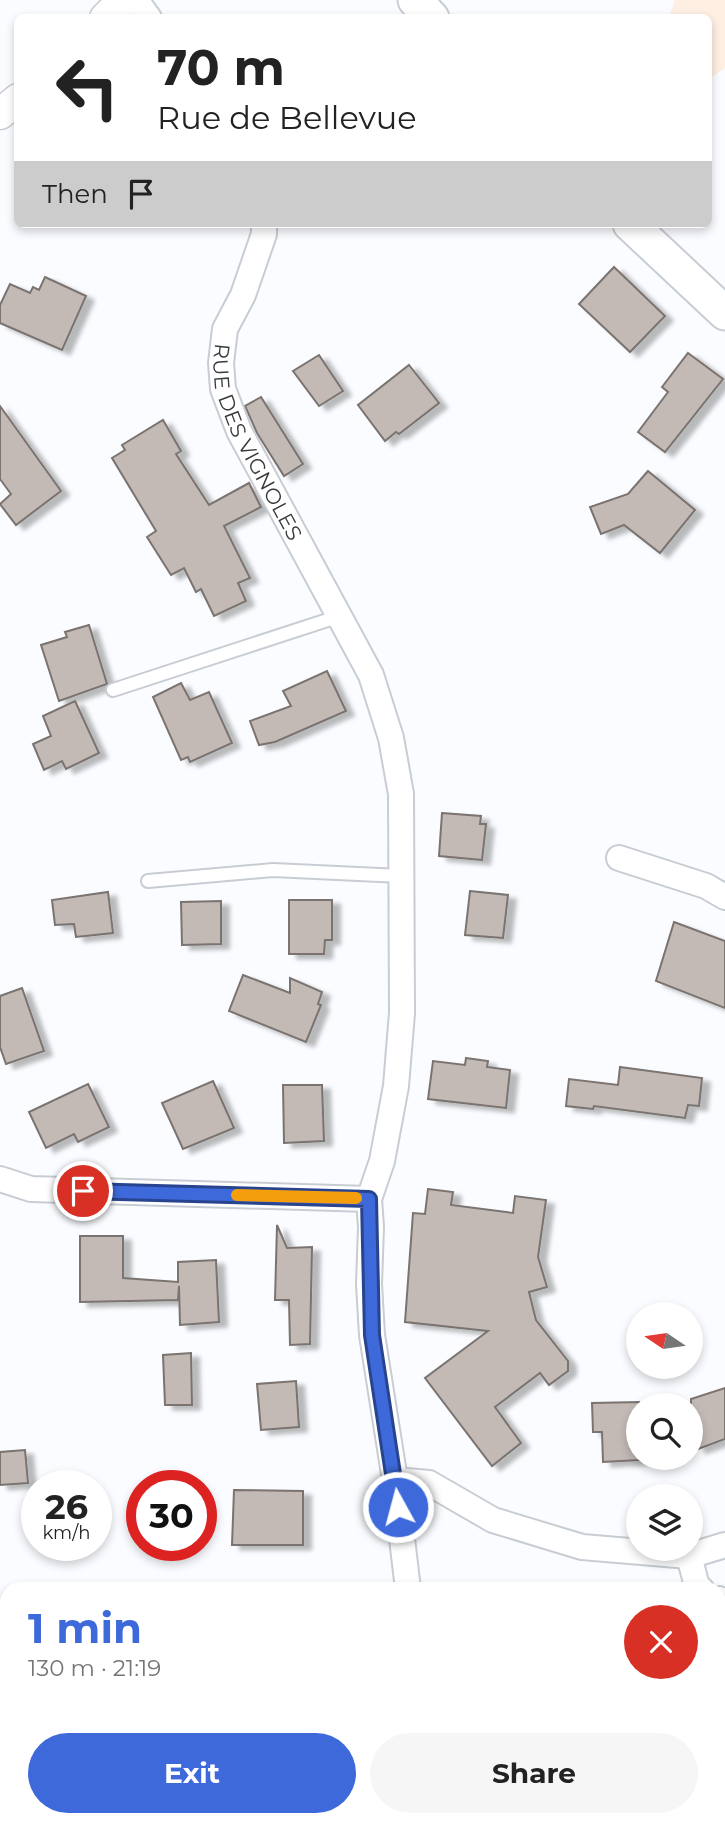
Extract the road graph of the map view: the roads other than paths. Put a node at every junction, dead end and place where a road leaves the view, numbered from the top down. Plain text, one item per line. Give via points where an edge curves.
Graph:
1 (123, 0) edge
2 (415, 0) edge
3 (109, 14) edge
4 (428, 14) edge
5 (14, 102) edge
6 (0, 114) edge
7 (264, 228) edge
8 (634, 228) edge
9 (725, 313) edge
10 (340, 615) junction
11 (113, 690) dead end
12 (619, 858) dead end
13 (401, 876) junction
14 (148, 881) dead end
15 (725, 897) edge
16 (0, 1179) edge
17 (369, 1199) junction
18 (395, 1480) junction
19 (725, 1545) edge
20 (626, 1551) edge
21 (703, 1552) edge
22 (690, 1561) edge
23 (407, 1582) edge
24 (696, 1582) edge

1 - 3 street
2 - 4 main road
5 - 6 street
7 - 10 street, RUE DES VIGNOLES via 243,295 225,329 223,390 239,431
8 - 9 main road
10 - 11 lane
10 - 13 street, RUE DES VIGNOLES via 371,675 391,738 401,794
12 - 15 street via 706,886
13 - 14 lane via 273,870
13 - 17 street, RUE DES VIGNOLES via 402,1013 396,1086 382,1161
16 - 17 street via 31,1189
17 - 18 street, RUE DES VIGNOLES via 372,1335
18 - 20 street via 429,1483 492,1520 582,1547
18 - 23 street, RUE DES VIGNOLES
19 - 21 street
22 - 24 street

